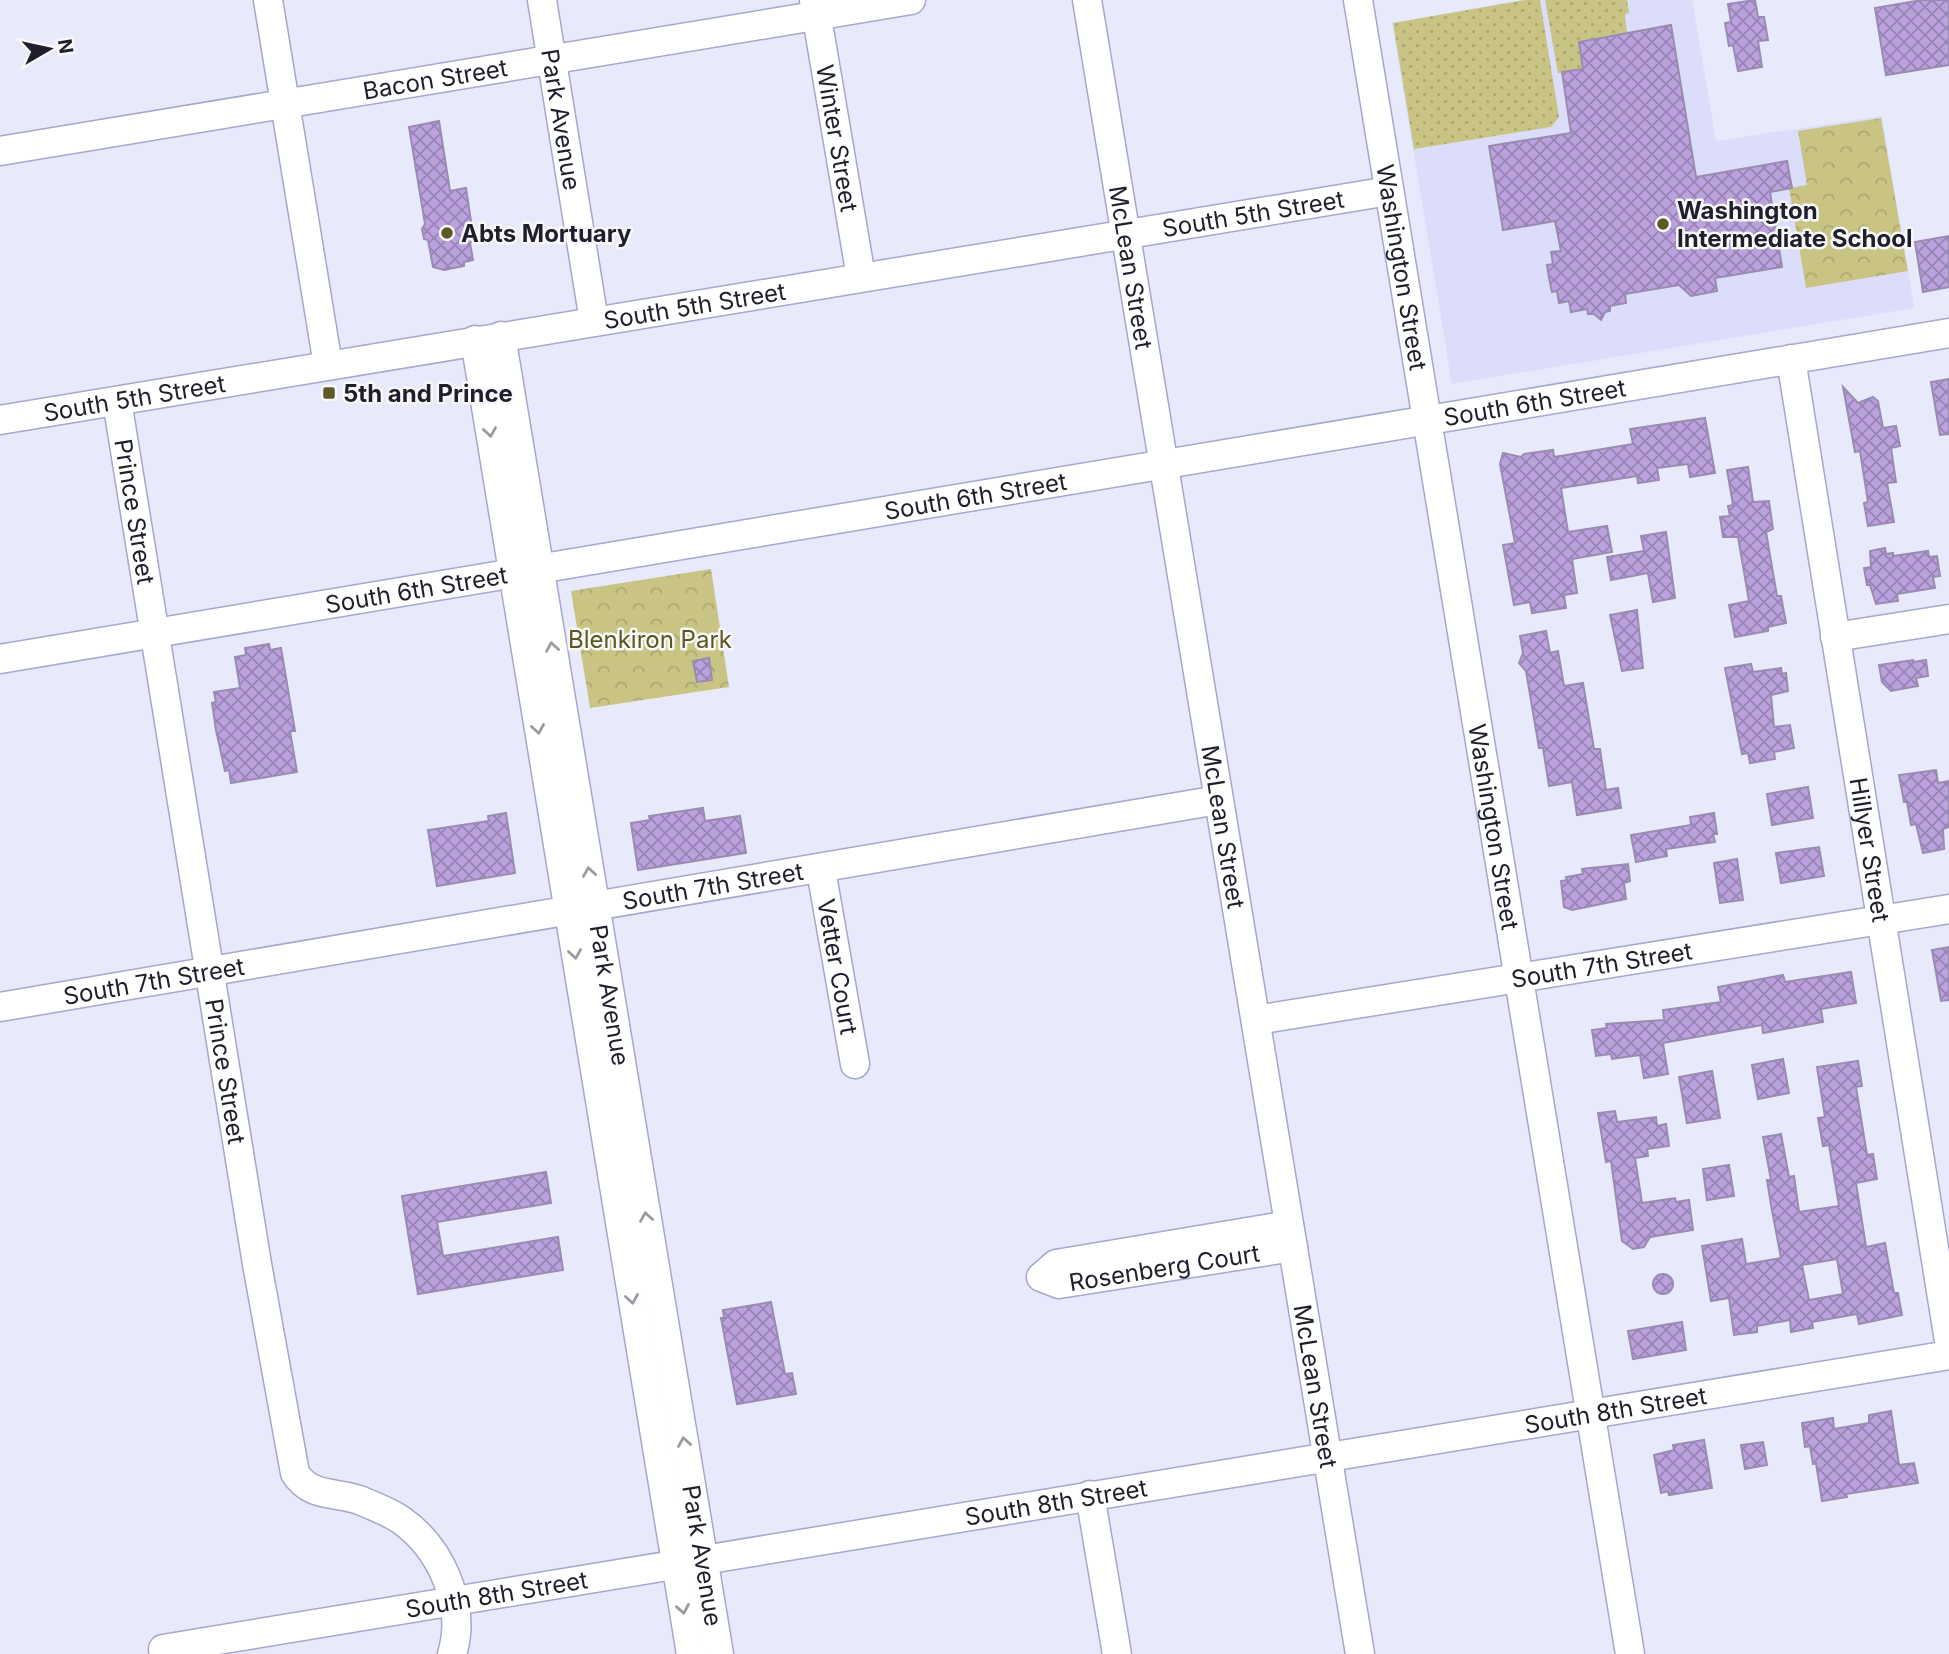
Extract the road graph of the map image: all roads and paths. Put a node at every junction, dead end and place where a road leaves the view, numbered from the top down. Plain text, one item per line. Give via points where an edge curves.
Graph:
1 (268, 0) edge
2 (542, 0) edge
3 (911, 0) edge
4 (1087, 0) edge
5 (1357, 0) edge
6 (816, 8) edge
7 (552, 60) junction
8 (285, 105) junction
9 (0, 151) edge
10 (1389, 191) junction
11 (1125, 234) junction
12 (860, 278) junction
13 (594, 321) junction
14 (1949, 333) edge
15 (488, 339) junction
16 (1791, 359) junction
17 (328, 365) junction
18 (117, 401) junction
19 (0, 420) edge
20 (1426, 421) junction
21 (1163, 463) junction
22 (526, 570) junction
23 (1949, 619) edge
24 (153, 633) junction
25 (1835, 637) junction
26 (0, 659) edge
27 (1219, 800) junction
28 (821, 870) junction
29 (1949, 909) edge
30 (582, 910) junction
31 (1882, 920) junction
32 (209, 971) junction
33 (1520, 977) junction
34 (0, 1007) edge
35 (1256, 1020) junction
36 (855, 1064) dead end
37 (1291, 1236) junction
38 (1949, 1341) edge
39 (1949, 1355) edge
40 (1592, 1415) junction
41 (1327, 1457) junction
42 (1090, 1495) junction
43 (703, 1560) junction
44 (676, 1565) junction
45 (453, 1601) junction
46 (163, 1649) dead end
47 (452, 1654) edge
48 (691, 1654) edge
49 (719, 1654) edge
50 (1117, 1654) edge
51 (1360, 1654) edge
52 (1630, 1654) edge

1 - 8 street
2 - 7 street, Park Avenue
3 - 6 street, Bacon Street
4 - 11 street, McLean Street
5 - 10 street, Washington Street
6 - 7 street, Bacon Street
6 - 12 street, Winter Street
7 - 8 street, Bacon Street
7 - 13 street, Park Avenue
8 - 9 street, Bacon Street
8 - 17 street
10 - 11 street, South 5th Street
10 - 20 street, Washington Street
11 - 12 street, South 5th Street
11 - 21 street, McLean Street
12 - 13 street, South 5th Street
13 - 15 street, South 5th Street
14 - 16 street, South 6th Street
15 - 17 street, South 5th Street
15 - 22 street, Park Avenue
16 - 20 street, South 6th Street
16 - 25 street, Hillyer Street
17 - 18 street, South 5th Street
18 - 19 street, South 5th Street
18 - 24 street, Prince Street
20 - 21 street, South 6th Street
20 - 33 street, Washington Street
21 - 22 street, South 6th Street
21 - 27 street, McLean Street
22 - 24 street, South 6th Street
22 - 30 street, Park Avenue
23 - 25 street
24 - 26 street, South 6th Street
24 - 32 street, Prince Street
25 - 31 street, Hillyer Street
27 - 28 street, South 7th Street
27 - 35 street, McLean Street
28 - 30 street, South 7th Street
28 - 36 street, Vetter Court
29 - 31 street, South 7th Street
30 - 32 street, South 7th Street
43 -> 30 street, Park Avenue
30 -> 44 street, Park Avenue
31 - 33 street, South 7th Street
31 - 38 street, Hillyer Street
32 - 34 street, South 7th Street
32 - 45 street, Prince Street via 295,1473 314,1490 359,1500 401,1520 434,1554
33 - 35 street, South 7th Street
33 - 40 street, Washington Street
35 - 37 street, McLean Street
37 - 37 street, Rosenberg Court via 1056,1264 1041,1277 1059,1284
37 - 41 street, McLean Street
39 - 40 street, South 8th Street
40 - 41 street, South 8th Street
40 - 52 street, Washington Street
41 - 42 street, South 8th Street
41 - 51 street, McLean Street
42 - 43 street, South 8th Street
42 - 50 street
43 - 44 street, South 8th Street
43 - 49 street, Park Avenue
44 - 45 street, South 8th Street
44 -> 48 street, Park Avenue
45 - 46 street, South 8th Street
45 - 47 street, Prince Street

